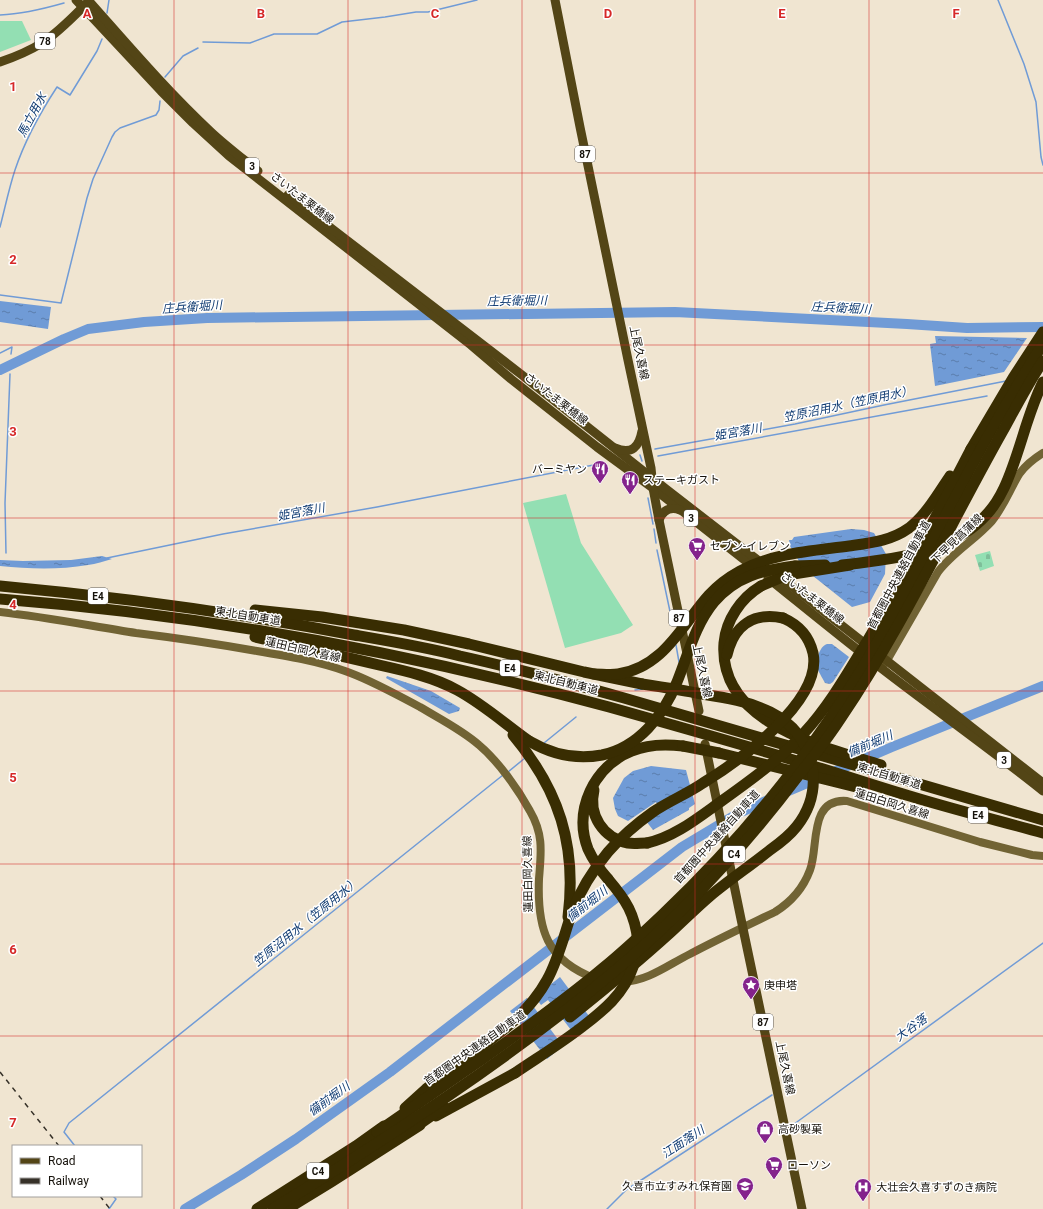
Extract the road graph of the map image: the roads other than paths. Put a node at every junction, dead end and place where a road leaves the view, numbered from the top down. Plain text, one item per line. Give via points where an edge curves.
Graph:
1 (556, 0) edge
2 (84, 2) edge
3 (0, 62) edge
4 (1043, 332) edge
5 (1043, 344) edge
6 (1043, 361) edge
7 (1043, 382) edge
8 (642, 429) junction
9 (609, 444) junction
10 (971, 448) junction
11 (1043, 453) edge
12 (652, 478) junction
13 (653, 488) junction
14 (683, 512) junction
15 (659, 520) junction
16 (850, 565) junction
17 (0, 586) edge
18 (0, 599) edge
19 (196, 608) junction
20 (0, 612) edge
21 (194, 621) junction
22 (883, 664) junction
23 (594, 674) junction
24 (729, 677) junction
25 (699, 711) dead end
26 (967, 729) junction
27 (526, 744) junction
28 (705, 744) dead end
29 (604, 770) junction
30 (889, 772) junction
31 (1043, 783) edge
32 (861, 785) junction
33 (1043, 791) edge
34 (1043, 820) edge
35 (1043, 833) edge
36 (1043, 856) edge
37 (567, 926) junction
38 (742, 927) junction
39 (411, 1130) junction
40 (377, 1132) junction
41 (257, 1209) edge
42 (273, 1209) edge
43 (288, 1209) edge
44 (802, 1209) edge

1 - 8 main road, 上尾久喜線 / 87
2 - 3 main road, 78 via 61,28 44,42
2 - 9 main road, さいたま栗橋線 / 3 via 211,132 279,188
2 - 13 main road, さいたま栗橋線 / 3 via 161,91 218,146 471,344 511,379
4 - 10 highway
5 - 40 highway, 首都圏中央連絡自動車道 / C4, bridge via 1001,414 906,593 858,675 831,717 772,796 709,868 605,967 518,1034
6 - 42 highway, 首都圏中央連絡自動車道 / C4, bridge via 990,452 913,599 865,682 840,721 781,800 718,873 618,968 543,1028 418,1116
7 - 16 highway, bridge via 1003,489 979,522 952,541 928,551
8 - 9 main road via 639,442 632,449 625,451
8 - 12 main road, 上尾久喜線 / 87
9 - 12 main road, さいたま栗橋線 / 3
10 - 23 highway, bridge via 924,512 909,528 883,541 792,554 748,567 728,578 711,594 672,642 653,660 627,672
10 - 29 highway, bridge via 875,628 824,708 804,733 777,759 708,811 672,834 647,843 622,841 609,835 597,821 593,793
11 - 22 main road, 下早見菖蒲線 via 1021,472 992,521 938,572
12 - 13 main road, 上尾久喜線 / 87
12 - 22 main road, さいたま栗橋線 / 3 via 843,626
13 - 14 main road, さいたま栗橋線 / 3
13 - 15 main road, 上尾久喜線 / 87
14 - 15 main road via 667,509
14 - 22 main road, さいたま栗橋線 / 3
15 - 25 main road, 上尾久喜線 / 87
16 - 24 highway, bridge via 787,575 761,586 742,602 730,620 724,638 723,656
16 - 27 highway, bridge via 776,568 748,577 730,588 714,602 702,621 672,693 660,714 645,732 627,745 606,754 584,757 560,754
17 - 19 highway, 東北自動車道 / E4
18 - 21 highway, 東北自動車道 / E4
19 - 23 highway via 322,617 404,630
19 - 30 highway, 東北自動車道 / E4 via 460,656 564,681
20 - 38 main road, 蓮田白岡久喜線 via 207,642 320,664 366,680 456,729 479,744 491,756 536,822 541,839 540,917 546,939 560,958 584,975 614,983 643,979
21 - 27 highway via 344,656 443,683 480,703
21 - 32 highway, 東北自動車道 / E4, bridge via 317,640 464,671 608,707 801,762
22 - 26 main road, さいたま栗橋線 / 3
23 - 39 highway, bridge via 734,699 760,707 787,722 809,754 813,772 813,791 807,810 797,826 783,840 711,895 603,991 534,1044
24 - 30 highway via 748,707 765,720 808,741
24 - 37 highway, bridge via 728,652 732,639 744,624 760,616 783,618 798,626 812,646 814,665 809,683 791,711 737,760 655,811 622,838 589,879
26 - 31 main road, さいたま栗橋線 / 3
26 - 33 main road, さいたま栗橋線 / 3
27 - 37 highway, bridge via 560,814 566,837 571,876
28 - 38 main road, 上尾久喜線 / 87
29 - 32 highway, bridge via 622,756 638,749 657,745 683,746
29 - 39 highway, bridge via 590,790 584,810 583,831 594,862 620,894 633,916 638,943 629,979 603,1011 550,1050 515,1073
30 - 34 highway, 東北自動車道 / E4
32 - 35 highway, 東北自動車道 / E4
36 - 38 main road, 蓮田白岡久喜線 via 977,841 847,801 836,801 821,813 812,863 800,889 779,909
37 - 40 highway, bridge via 547,980 521,1015 426,1089
38 - 44 main road, 上尾久喜線 / 87
39 - 43 highway
40 - 41 highway, 首都圏中央連絡自動車道 / C4

